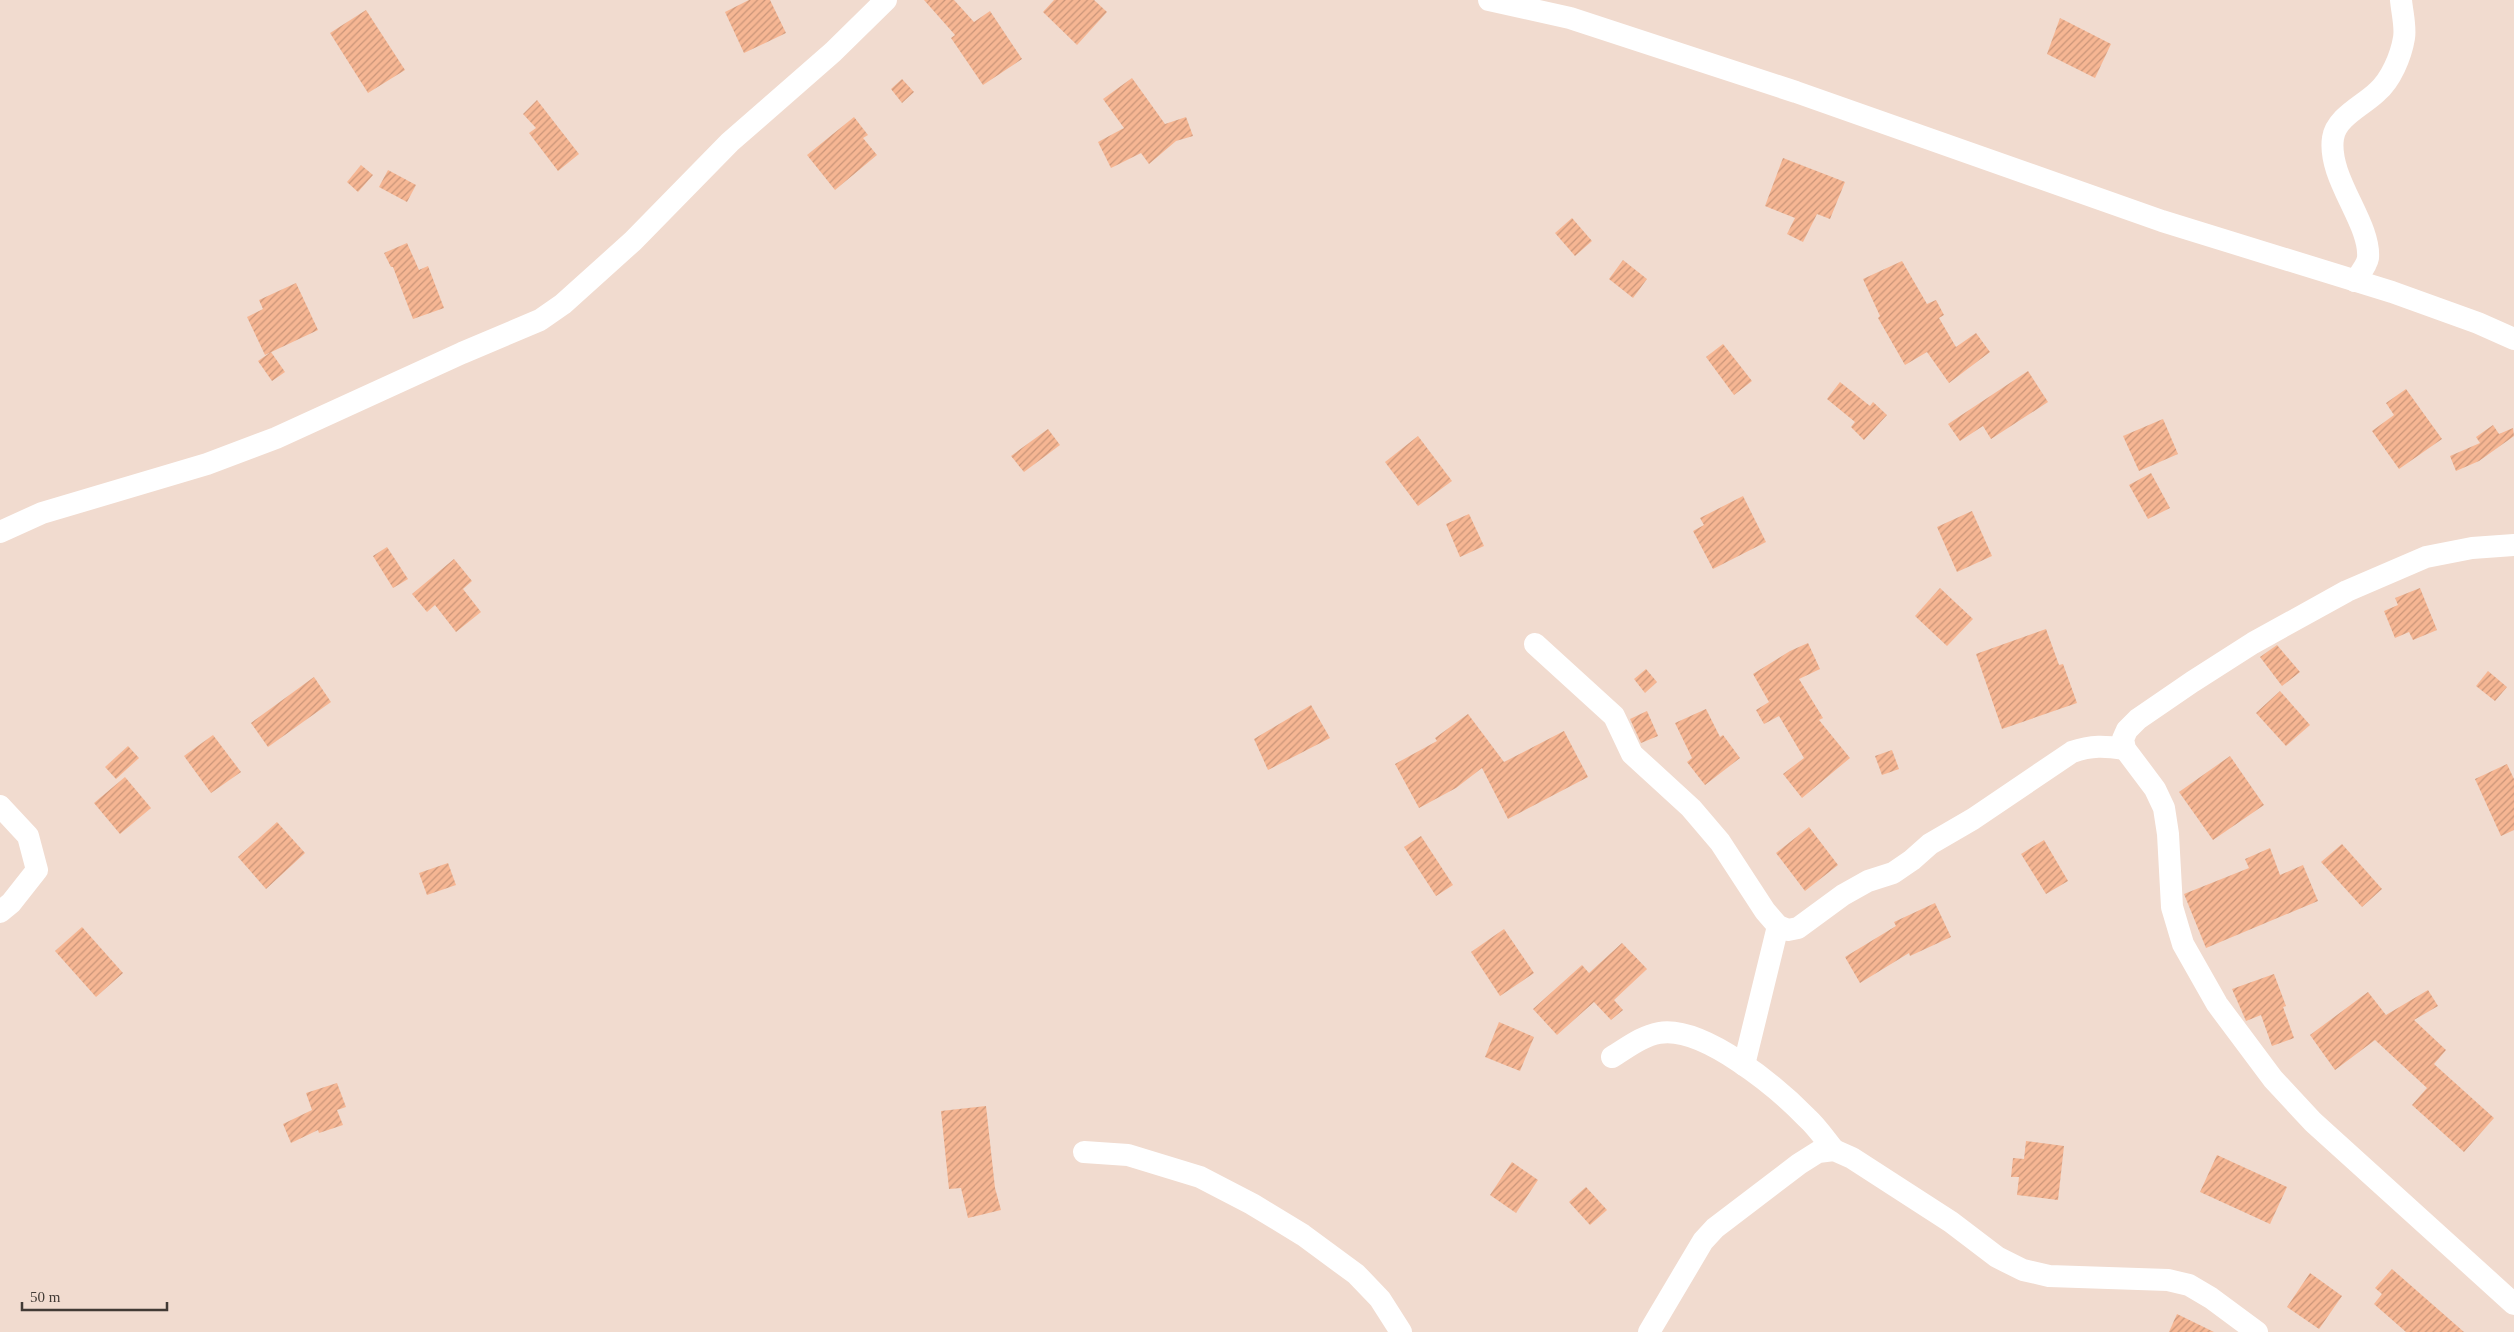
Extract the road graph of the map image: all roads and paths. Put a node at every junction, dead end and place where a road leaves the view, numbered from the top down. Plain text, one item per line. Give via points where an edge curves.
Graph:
1 (886, 0) edge
2 (1489, 0) edge
3 (2401, 0) edge
4 (2355, 281) junction
5 (2514, 339) edge
6 (0, 532) edge
7 (2514, 544) edge
8 (1536, 644) dead end
9 (2124, 749) junction
10 (0, 806) edge
11 (0, 912) edge
12 (1778, 926) junction
13 (1612, 1057) dead end
14 (1744, 1065) junction
15 (1834, 1150) junction
16 (1084, 1152) dead end
17 (2514, 1304) edge
18 (1401, 1332) edge
19 (1649, 1332) edge
20 (2257, 1332) edge

1 - 6 street via 833,52 730,142 633,241 563,304 540,320 462,352 276,438 207,464 42,513
2 - 4 street via 1570,18 1796,92 2162,221
3 - 4 street via 2404,38 2392,72 2379,91 2343,119 2332,136 2340,180 2367,244 2368,259
4 - 5 street via 2478,323
7 - 9 street via 2426,557 2347,591 2245,648 2138,719 2127,730
8 - 12 street via 1614,716 1632,754 1691,808 1720,842
9 - 12 street via 2101,745 2072,752 1930,844 1893,873 1868,881 1798,928 1788,930
9 - 17 street via 2155,789 2164,808 2172,907 2183,944 2217,1004 2273,1079 2313,1122
10 - 11 street via 28,836 36,870
12 - 14 street
13 - 14 street via 1644,1037 1660,1032 1690,1036
14 - 15 street via 1808,1119
15 - 19 street via 1818,1152 1799,1164 1715,1228 1698,1249
15 - 20 street via 1876,1173 1951,1222 1997,1257 2022,1270 2049,1276 2168,1280 2189,1285
16 - 18 street via 1128,1155 1200,1177 1252,1204 1303,1235 1356,1274 1380,1299

